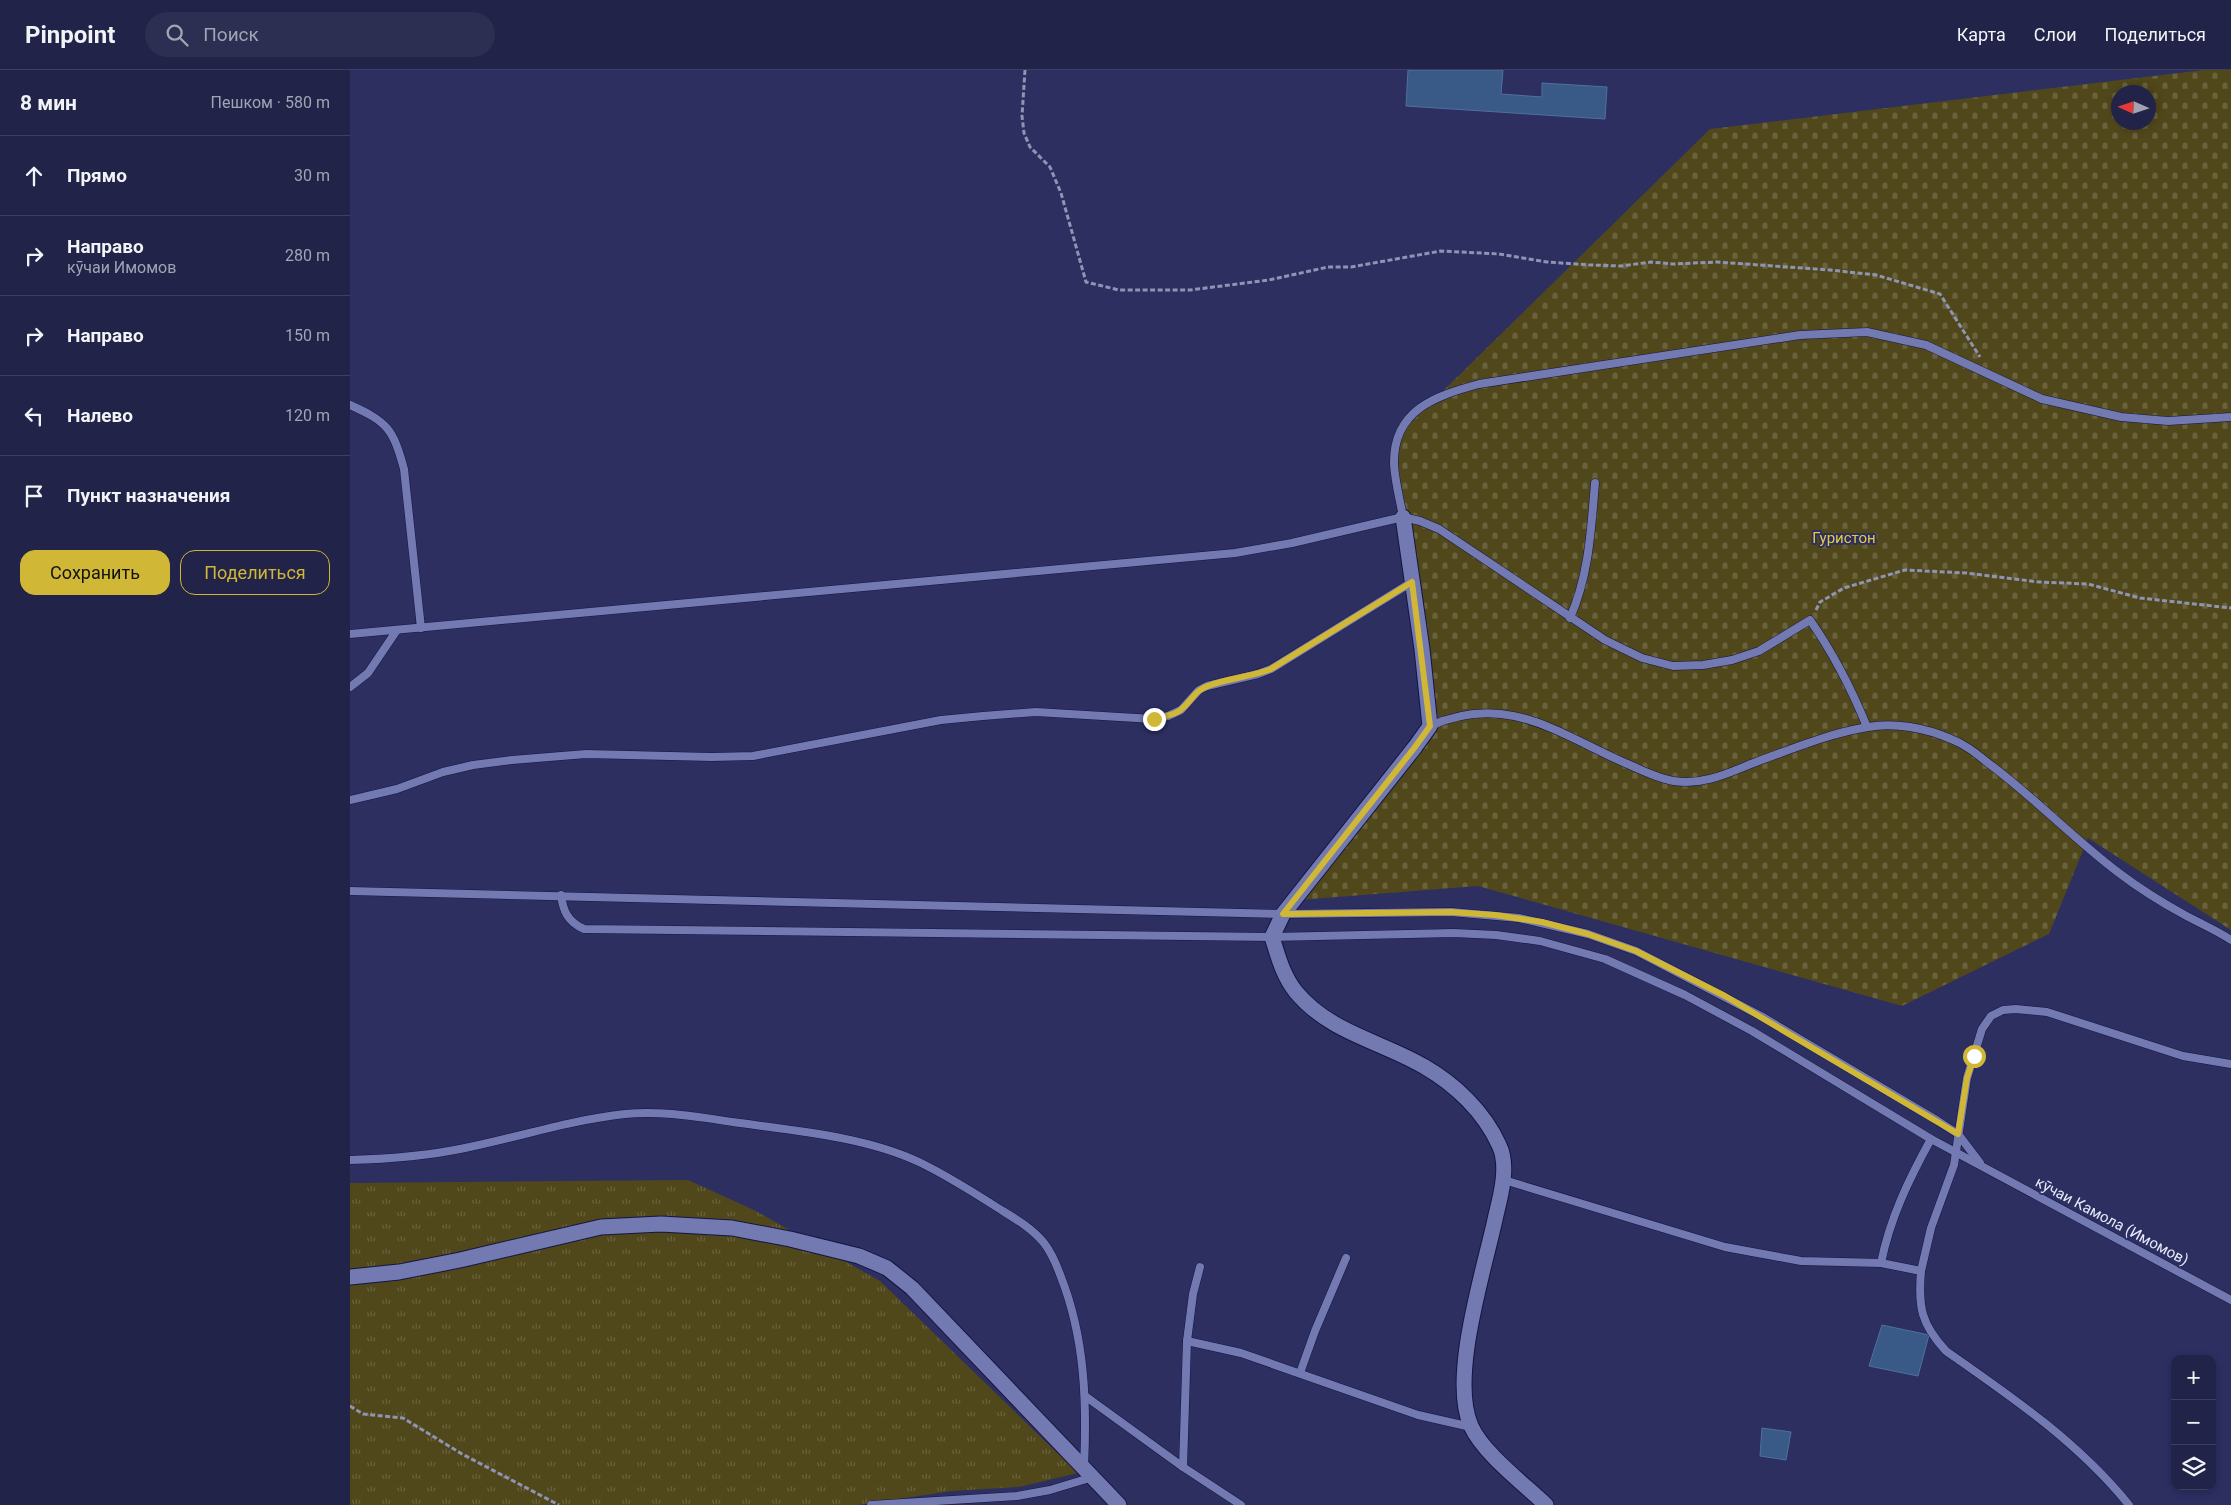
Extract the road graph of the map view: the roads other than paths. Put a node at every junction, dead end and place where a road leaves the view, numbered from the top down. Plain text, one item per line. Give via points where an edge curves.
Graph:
1 (350, 405) edge
2 (2231, 417) edge
3 (1596, 483) dead end
4 (1403, 517) junction
5 (1412, 582) junction
6 (1570, 618) junction
7 (422, 628) junction
8 (397, 630) junction
9 (350, 634) edge
10 (350, 687) edge
11 (1430, 726) junction
12 (1867, 727) junction
13 (350, 800) edge
14 (350, 891) edge
15 (561, 895) junction
16 (1283, 914) junction
17 (1272, 937) junction
18 (2231, 940) edge
19 (2231, 1064) edge
20 (1958, 1134) junction
21 (1931, 1139) junction
22 (1957, 1153) junction
23 (350, 1160) edge
24 (1981, 1165) junction
25 (1504, 1180) junction
26 (1346, 1258) dead end
27 (1881, 1263) junction
28 (1200, 1267) dead end
29 (1921, 1271) junction
30 (350, 1277) edge
31 (2231, 1300) edge
32 (1187, 1341) junction
33 (1300, 1373) junction
34 (1085, 1396) junction
35 (1471, 1426) junction
36 (1183, 1467) junction
37 (1089, 1472) junction
38 (871, 1505) edge
39 (1119, 1505) edge
40 (1241, 1505) edge
41 (1546, 1505) edge
42 (2129, 1505) edge

1 - 7 lane via 388,426 398,450 404,469
2 - 4 lane via 2168,421 2121,417 2042,399 1926,345 1867,332 1800,335 1480,384 1445,393 1423,405 1406,420 1395,442 1394,466
3 - 6 lane via 1586,570
4 - 5 street
4 - 6 lane via 1439,529
4 - 7 lane via 1235,553
5 - 11 street
5 - 13 lane via 1271,669 1207,686 1198,690 1181,710 1154,719 1036,712 941,720 753,756 586,754 512,760 444,772 397,789
6 - 12 lane via 1642,658 1672,666 1732,660 1759,651 1810,620 1856,699
7 - 8 lane
8 - 9 lane
8 - 10 lane via 368,673
11 - 12 lane via 1474,712 1521,717 1662,779 1691,782 1716,778 1808,744
11 - 16 street
12 - 18 lane via 1913,728 1952,739 1967,747 2019,787 2117,872 2161,902
14 - 15 lane
15 - 16 lane
15 - 17 lane, кӯчаи Камола (Имомов) via 566,914 584,928
16 - 17 street
16 - 20 lane via 1451,912 1542,922 1588,934 1636,951 1725,996
17 - 21 lane, кӯчаи Камола (Имомов) via 1496,935 1584,952 1627,968 1752,1030
17 - 25 street via 1281,965 1295,991 1314,1010 1337,1027 1425,1067 1464,1095 1485,1120 1500,1147
19 - 20 lane via 2183,1056 2055,1014 2024,1009 2003,1010 1991,1016 1982,1029 1967,1078
20 - 22 lane
20 - 24 lane
21 - 22 lane, кӯчаи Камола (Имомов)
21 - 27 lane via 1902,1195
22 - 24 lane, кӯчаи Камола (Имомов)
22 - 29 lane via 1931,1228
23 - 34 lane via 446,1152 565,1124 642,1113 691,1116 775,1128 878,1148 918,1161 958,1183 1029,1228 1045,1243 1070,1301 1080,1345
24 - 31 lane, кӯчаи Камола (Имомов)
25 - 27 lane via 1725,1246 1802,1261
25 - 35 street via 1472,1318 1464,1371 1464,1402
26 - 33 lane
27 - 29 lane
28 - 32 lane
29 - 42 lane via 1919,1296 1922,1316 1932,1336 1946,1351 2060,1434 2107,1478
30 - 37 street via 400,1272 601,1227 660,1224 732,1228 859,1256 887,1268 912,1288
32 - 33 lane via 1241,1353
32 - 36 lane
33 - 35 lane via 1418,1414
34 - 36 lane
34 - 37 lane
35 - 41 street via 1488,1450
36 - 40 lane
37 - 38 lane via 1050,1490 1017,1496
37 - 39 street

